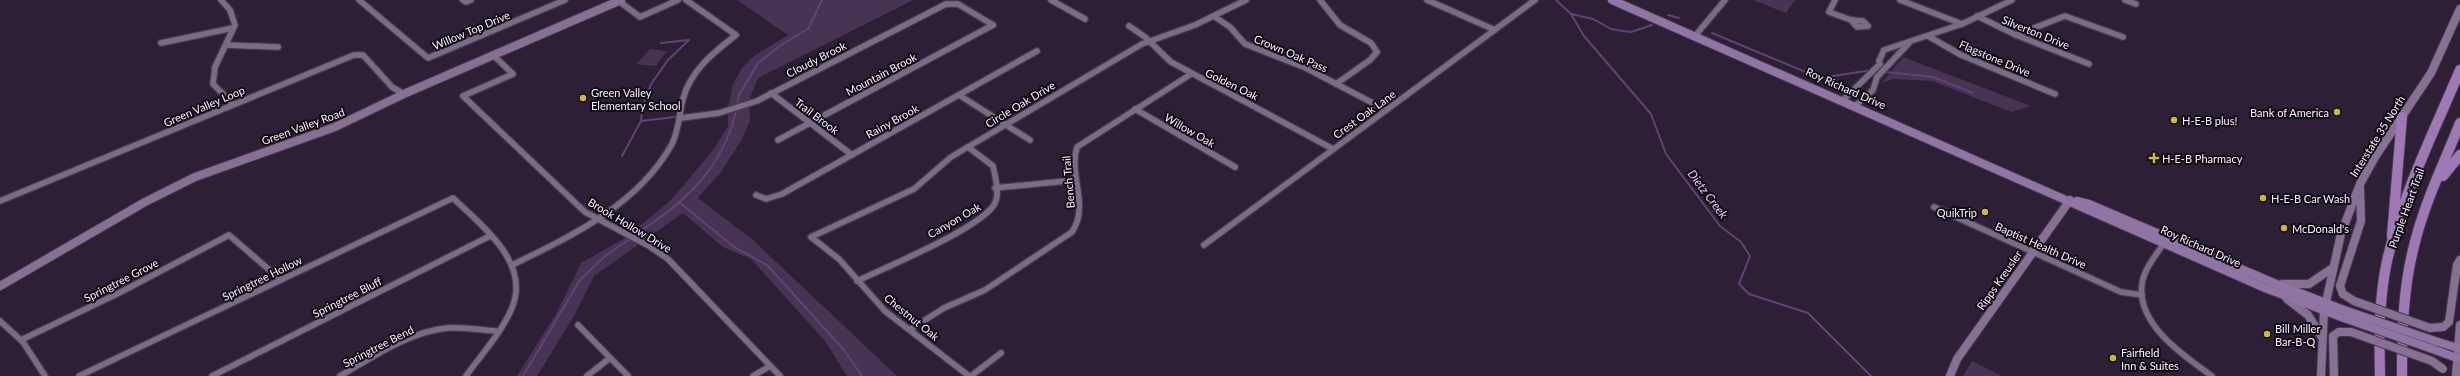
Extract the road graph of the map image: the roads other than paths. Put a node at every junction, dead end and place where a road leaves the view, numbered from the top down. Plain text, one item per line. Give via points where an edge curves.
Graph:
1 (221, 0) edge
2 (359, 0) edge
3 (471, 0) edge
4 (565, 0) edge
5 (620, 0) edge
6 (678, 0) edge
7 (686, 0) edge
8 (1051, 0) edge
9 (1246, 0) edge
10 (1320, 0) edge
11 (1427, 0) edge
12 (1535, 0) edge
13 (1612, 0) edge
14 (1725, 0) edge
15 (1835, 0) edge
16 (1900, 0) edge
17 (2012, 0) edge
18 (2125, 0) edge
19 (465, 1) edge
20 (2136, 4) dead end
21 (2460, 9) edge
22 (1976, 16) junction
23 (1215, 17) junction
24 (1085, 19) dead end
25 (1851, 20) dead end
26 (1962, 24) junction
27 (993, 26) joint
28 (1129, 26) dead end
29 (233, 28) junction
30 (1495, 30) junction
31 (2016, 35) junction
32 (1695, 36) junction
33 (1928, 36) junction
34 (2123, 37) dead end
35 (1150, 42) junction
36 (161, 43) dead end
37 (1909, 43) junction
38 (226, 45) junction
39 (278, 47) dead end
40 (1037, 51) dead end
41 (494, 56) junction
42 (2089, 64) dead end
43 (2460, 70) edge
44 (1190, 74) junction
45 (1336, 84) junction
46 (771, 93) junction
47 (404, 94) junction
48 (2055, 94) dead end
49 (959, 95) junction
50 (1843, 100) junction
51 (233, 104) junction
52 (1856, 105) junction
53 (1135, 110) junction
54 (1386, 110) junction
55 (2402, 117) junction
56 (681, 118) junction
57 (811, 123) junction
58 (2460, 123) edge
59 (1006, 125) junction
60 (778, 140) dead end
61 (1030, 140) dead end
62 (968, 147) junction
63 (1333, 149) junction
64 (852, 155) junction
65 (2460, 155) edge
66 (1235, 167) dead end
67 (1076, 180) junction
68 (2360, 184) junction
69 (2436, 186) junction
70 (995, 188) junction
71 (756, 195) dead end
72 (2070, 200) junction
73 (0, 201) edge
74 (1934, 208) dead end
75 (596, 219) junction
76 (490, 236) junction
77 (811, 237) joint
78 (2164, 243) junction
79 (1204, 245) dead end
80 (2391, 246) junction
81 (2033, 252) junction
82 (2460, 260) edge
83 (512, 265) junction
84 (2331, 269) junction
85 (281, 280) junction
86 (858, 281) junction
87 (2274, 282) junction
88 (0, 286) edge
89 (2278, 293) junction
90 (2142, 295) junction
91 (2324, 307) junction
92 (0, 321) edge
93 (578, 325) dead end
94 (2460, 325) edge
95 (911, 330) junction
96 (496, 331) junction
97 (2321, 336) junction
98 (21, 340) junction
99 (1001, 353) dead end
100 (2459, 354) edge
101 (610, 358) junction
102 (770, 366) junction
103 (2444, 373) edge
104 (45, 376) edge
105 (79, 376) edge
106 (212, 376) edge
107 (340, 376) edge
108 (466, 376) edge
109 (587, 376) edge
110 (628, 376) edge
111 (753, 376) edge
112 (780, 376) edge
113 (970, 376) edge
114 (1950, 376) edge
115 (2212, 376) edge
116 (2321, 376) edge
117 (2334, 376) edge
118 (2380, 376) edge
119 (2402, 376) edge
120 (2456, 376) edge

1 - 29 street via 235,19
2 - 4 street, Willow Top Drive via 428,58
3 - 19 street
5 - 6 street via 640,17
5 - 41 main road, Green Valley Road
7 - 56 street via 736,35 712,54 693,76 683,99
8 - 24 street
9 - 23 street, Circle Oak Drive
10 - 45 street via 1340,25 1371,43 1377,52
11 - 30 street
12 - 30 street, Crest Oak Lane
13 - 32 main road, Roy Richard Drive
14 - 32 street
15 - 25 street via 1829,12
16 - 26 street
17 - 22 street
18 - 20 street
21 - 55 main road, Interstate 35 North via 2431,73
22 - 26 street
22 - 31 street, Silverton Drive
23 - 35 street, Circle Oak Drive
23 - 45 street, Crown Oak Pass via 1230,27 1245,44 1298,64
26 - 33 street
27 - 46 street, Cloudy Brook via 954,4 942,6
27 - 57 street, Mountain Brook
28 - 35 street, Golden Oak
29 - 36 street
29 - 38 street
30 - 54 street, Crest Oak Lane
31 - 34 street via 2065,16
31 - 42 street, Silverton Drive
32 - 50 main road, Roy Richard Drive
33 - 37 street
33 - 48 street, Flagstone Drive via 1961,55
35 - 44 street, Golden Oak via 1165,58
35 - 59 street, Circle Oak Drive via 1135,48
37 - 50 street via 1884,50 1880,64
37 - 52 street via 1886,66 1877,77 1872,90
38 - 39 street
38 - 51 street via 214,72 213,84
40 - 49 street, Rainy Brook
41 - 47 main road, Green Valley Road
41 - 75 street, Brook Hollow Drive via 513,74 463,96 575,204
43 - 80 highway, Purple Heart Trail
44 - 53 street, Bench Trail
44 - 63 street, Golden Oak via 1242,99
45 - 54 street, Crown Oak Pass
46 - 56 street, Cloudy Brook via 730,110
46 - 57 street, Trail Brook
47 - 51 street, Green Valley Loop via 395,89 363,55 359,54
47 - 88 main road, Green Valley Road via 311,137 228,163 181,183
49 - 59 street
49 - 64 street, Rainy Brook
50 - 52 main road, Roy Richard Drive
51 - 73 street, Green Valley Loop
52 - 72 main road, Roy Richard Drive
53 - 66 street, Willow Oak
53 - 67 street, Bench Trail via 1077,147 1073,153
54 - 63 street, Crest Oak Lane
55 - 68 main road, Interstate 35 North
55 - 80 highway
56 - 75 street via 672,143 651,172 628,195
57 - 60 street, Mountain Brook
57 - 64 street, Trail Brook
58 - 69 highway, Purple Heart Trail
59 - 61 street
59 - 62 street, Circle Oak Drive
62 - 70 street, Canyon Oak via 993,166
62 - 77 street, Circle Oak Drive via 914,190
63 - 79 street, Crest Oak Lane
64 - 71 street, Rainy Brook via 782,194 766,198
65 - 69 highway
67 - 70 street
67 - 95 street, Bench Trail via 1081,219 1072,232 985,290 944,308
68 - 82 main road, bridge via 2361,221 2340,286 2343,294 2354,301 2430,328 2443,326 2449,322 2456,265
68 - 84 main road, Interstate 35 North
69 - 119 highway, Purple Heart Trail via 2419,227 2408,272 2402,335
70 - 86 street, Canyon Oak via 996,202 990,211 952,235
72 - 78 main road, Roy Richard Drive
72 - 81 main road, Ripps Kreusler
72 - 87 main road, Roy Richard Drive via 2096,207
74 - 81 street, Baptist Health Drive
75 - 83 street
75 - 102 street, Brook Hollow Drive via 649,246 668,259
76 - 83 street
76 - 85 street, Springtree Hollow via 453,198
76 - 106 street, Springtree Bluff
77 - 86 street, Chestnut Oak via 839,258
78 - 89 main road, Roy Richard Drive
78 - 90 street via 2148,266 2142,285
80 - 118 highway, Purple Heart Trail via 2382,306
81 - 90 street, Baptist Health Drive via 2121,292
81 - 114 main road, Ripps Kreusler via 1957,359
83 - 96 street via 517,279 515,300
84 - 87 main road via 2312,285 2292,286
84 - 91 main road, Interstate 35 North
85 - 98 street, Springtree Grove via 229,235 119,293
85 - 105 street, Springtree Hollow
86 - 95 street, Chestnut Oak via 885,310
87 - 91 main road, Roy Richard Drive
89 - 91 main road, Roy Richard Drive
89 - 97 main road via 2308,315
90 - 115 street via 2148,313 2161,332
91 - 97 main road, Interstate 35 North
91 - 100 main road, bridge
92 - 98 street
93 - 101 street
94 - 100 main road
95 - 113 street, Chestnut Oak
96 - 107 street, Springtree Bend via 452,328 428,332 395,346
96 - 108 street
97 - 116 main road, Interstate 35 North
98 - 104 street
99 - 113 street
100 - 120 main road
101 - 109 street
101 - 110 street
102 - 111 street
102 - 112 street, Brook Hollow Drive
103 - 117 main road, bridge via 2432,361 2351,332 2339,332 2333,336

